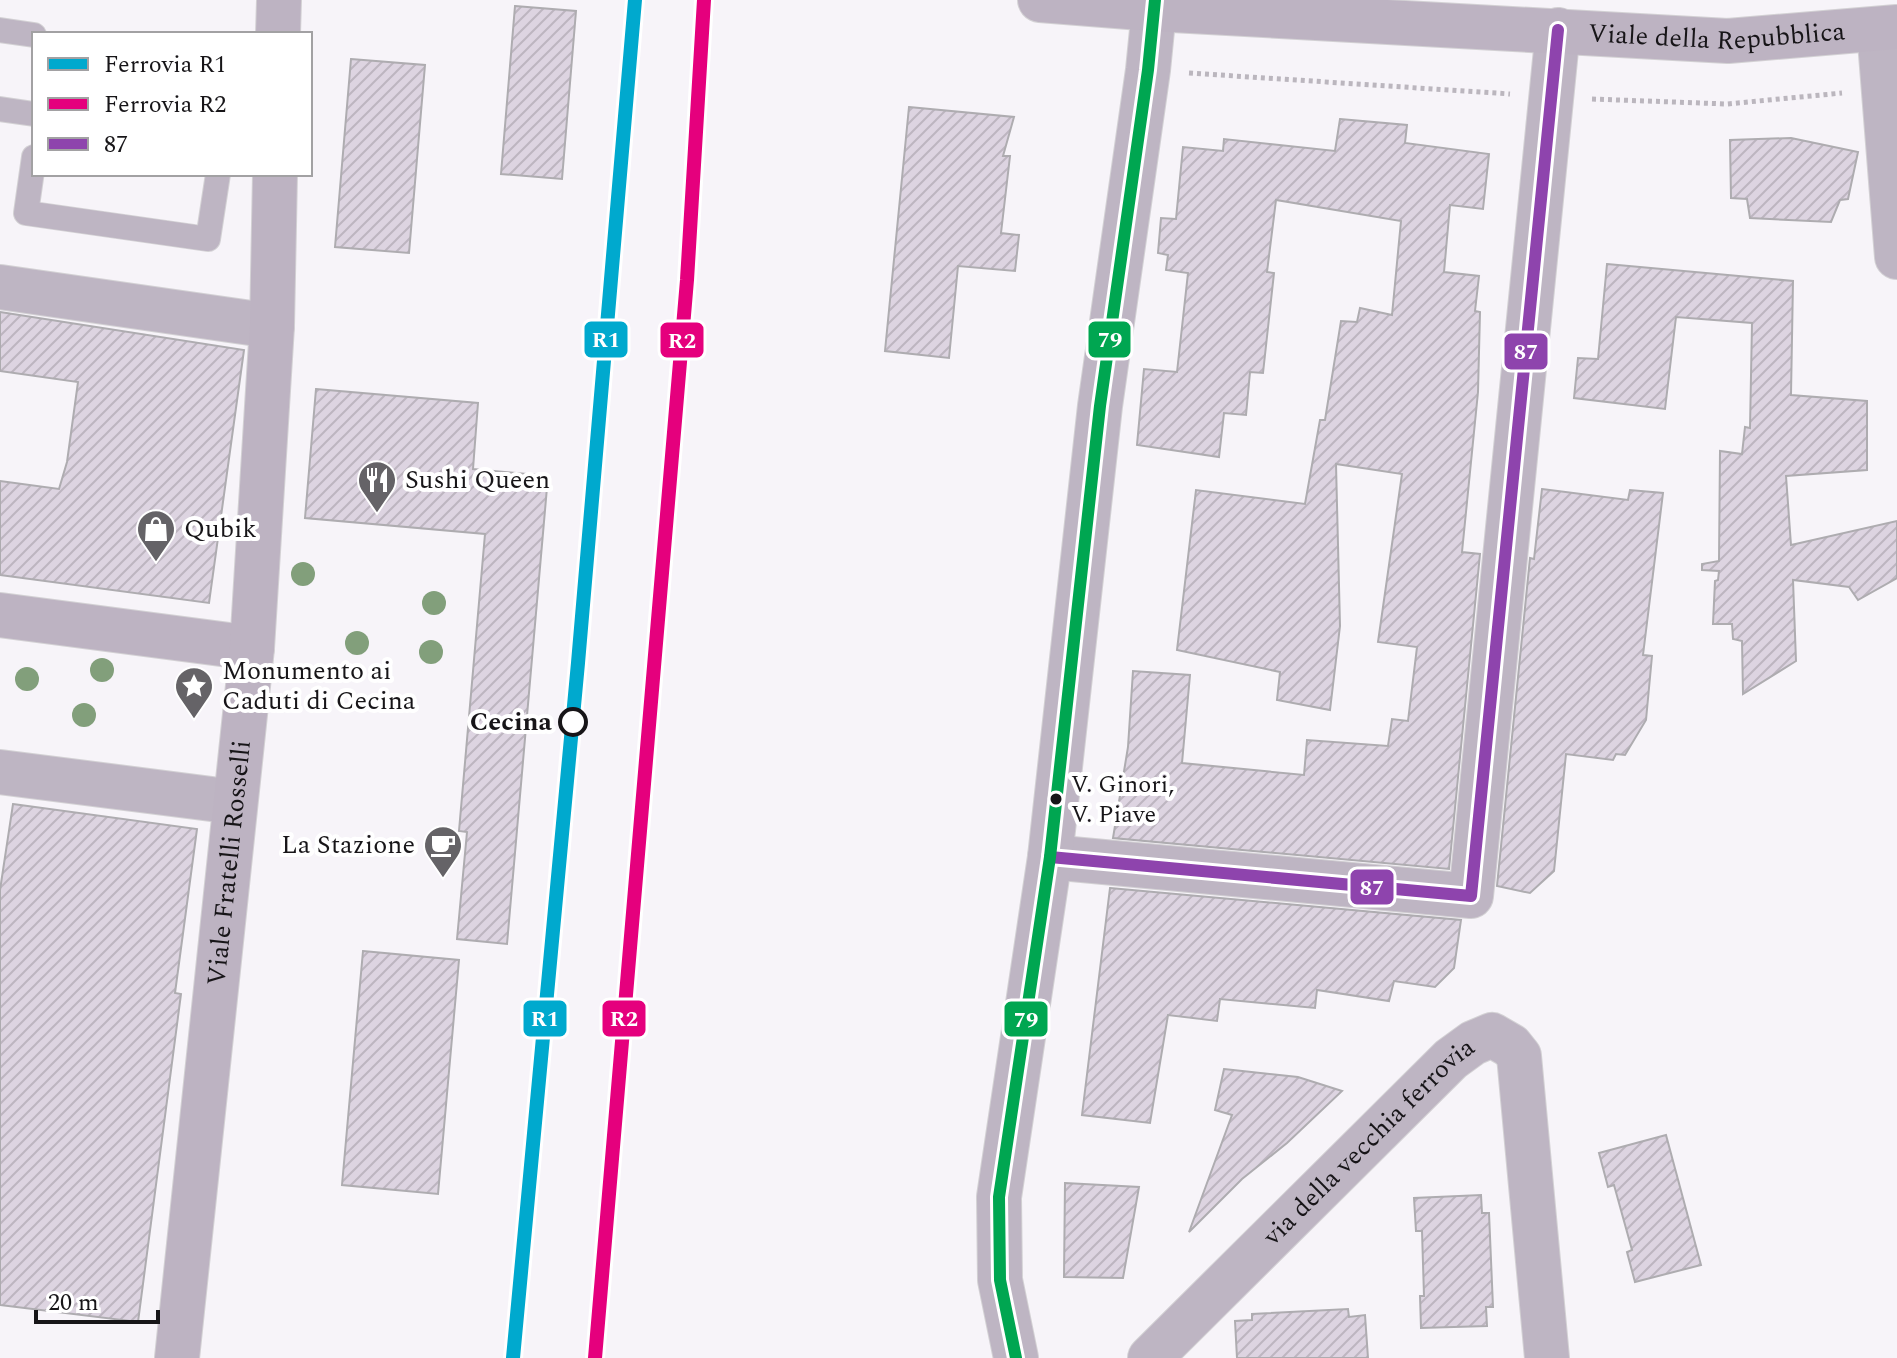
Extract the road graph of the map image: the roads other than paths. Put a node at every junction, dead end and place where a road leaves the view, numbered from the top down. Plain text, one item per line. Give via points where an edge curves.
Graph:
1 (279, 0) edge
2 (1040, 0) edge
3 (1154, 5) edge
4 (1888, 28) edge
5 (0, 30) edge
6 (1558, 30) junction
7 (278, 32) edge
8 (32, 35) edge
9 (0, 109) edge
10 (32, 114) edge
11 (32, 171) edge
12 (218, 176) edge
13 (275, 176) edge
14 (1897, 257) edge
15 (0, 287) edge
16 (272, 326) junction
17 (0, 615) edge
18 (252, 648) junction
19 (0, 772) edge
20 (235, 802) junction
21 (1050, 857) junction
22 (177, 1358) edge
23 (1016, 1358) edge
24 (1150, 1358) edge
25 (1547, 1358) edge

1 - 7 street
2 - 3 street, Viale della Repubblica
3 - 6 street, Viale della Repubblica
3 - 21 street via 1100,406
4 - 6 street, Viale della Repubblica via 1728,41
4 - 14 street
5 - 8 lane
6 - 21 street via 1471,896
9 - 10 lane
11 - 12 lane via 26,213 208,239
13 - 16 street, Viale Fratelli Rosselli
15 - 16 street
16 - 18 street, Viale Fratelli Rosselli
17 - 18 street
18 - 20 street, Viale Fratelli Rosselli
19 - 20 street
20 - 22 street, Viale Fratelli Rosselli
21 - 23 street via 999,1197 1000,1280
24 - 25 street, via della vecchia ferrovia via 1451,1059 1492,1035 1519,1056

